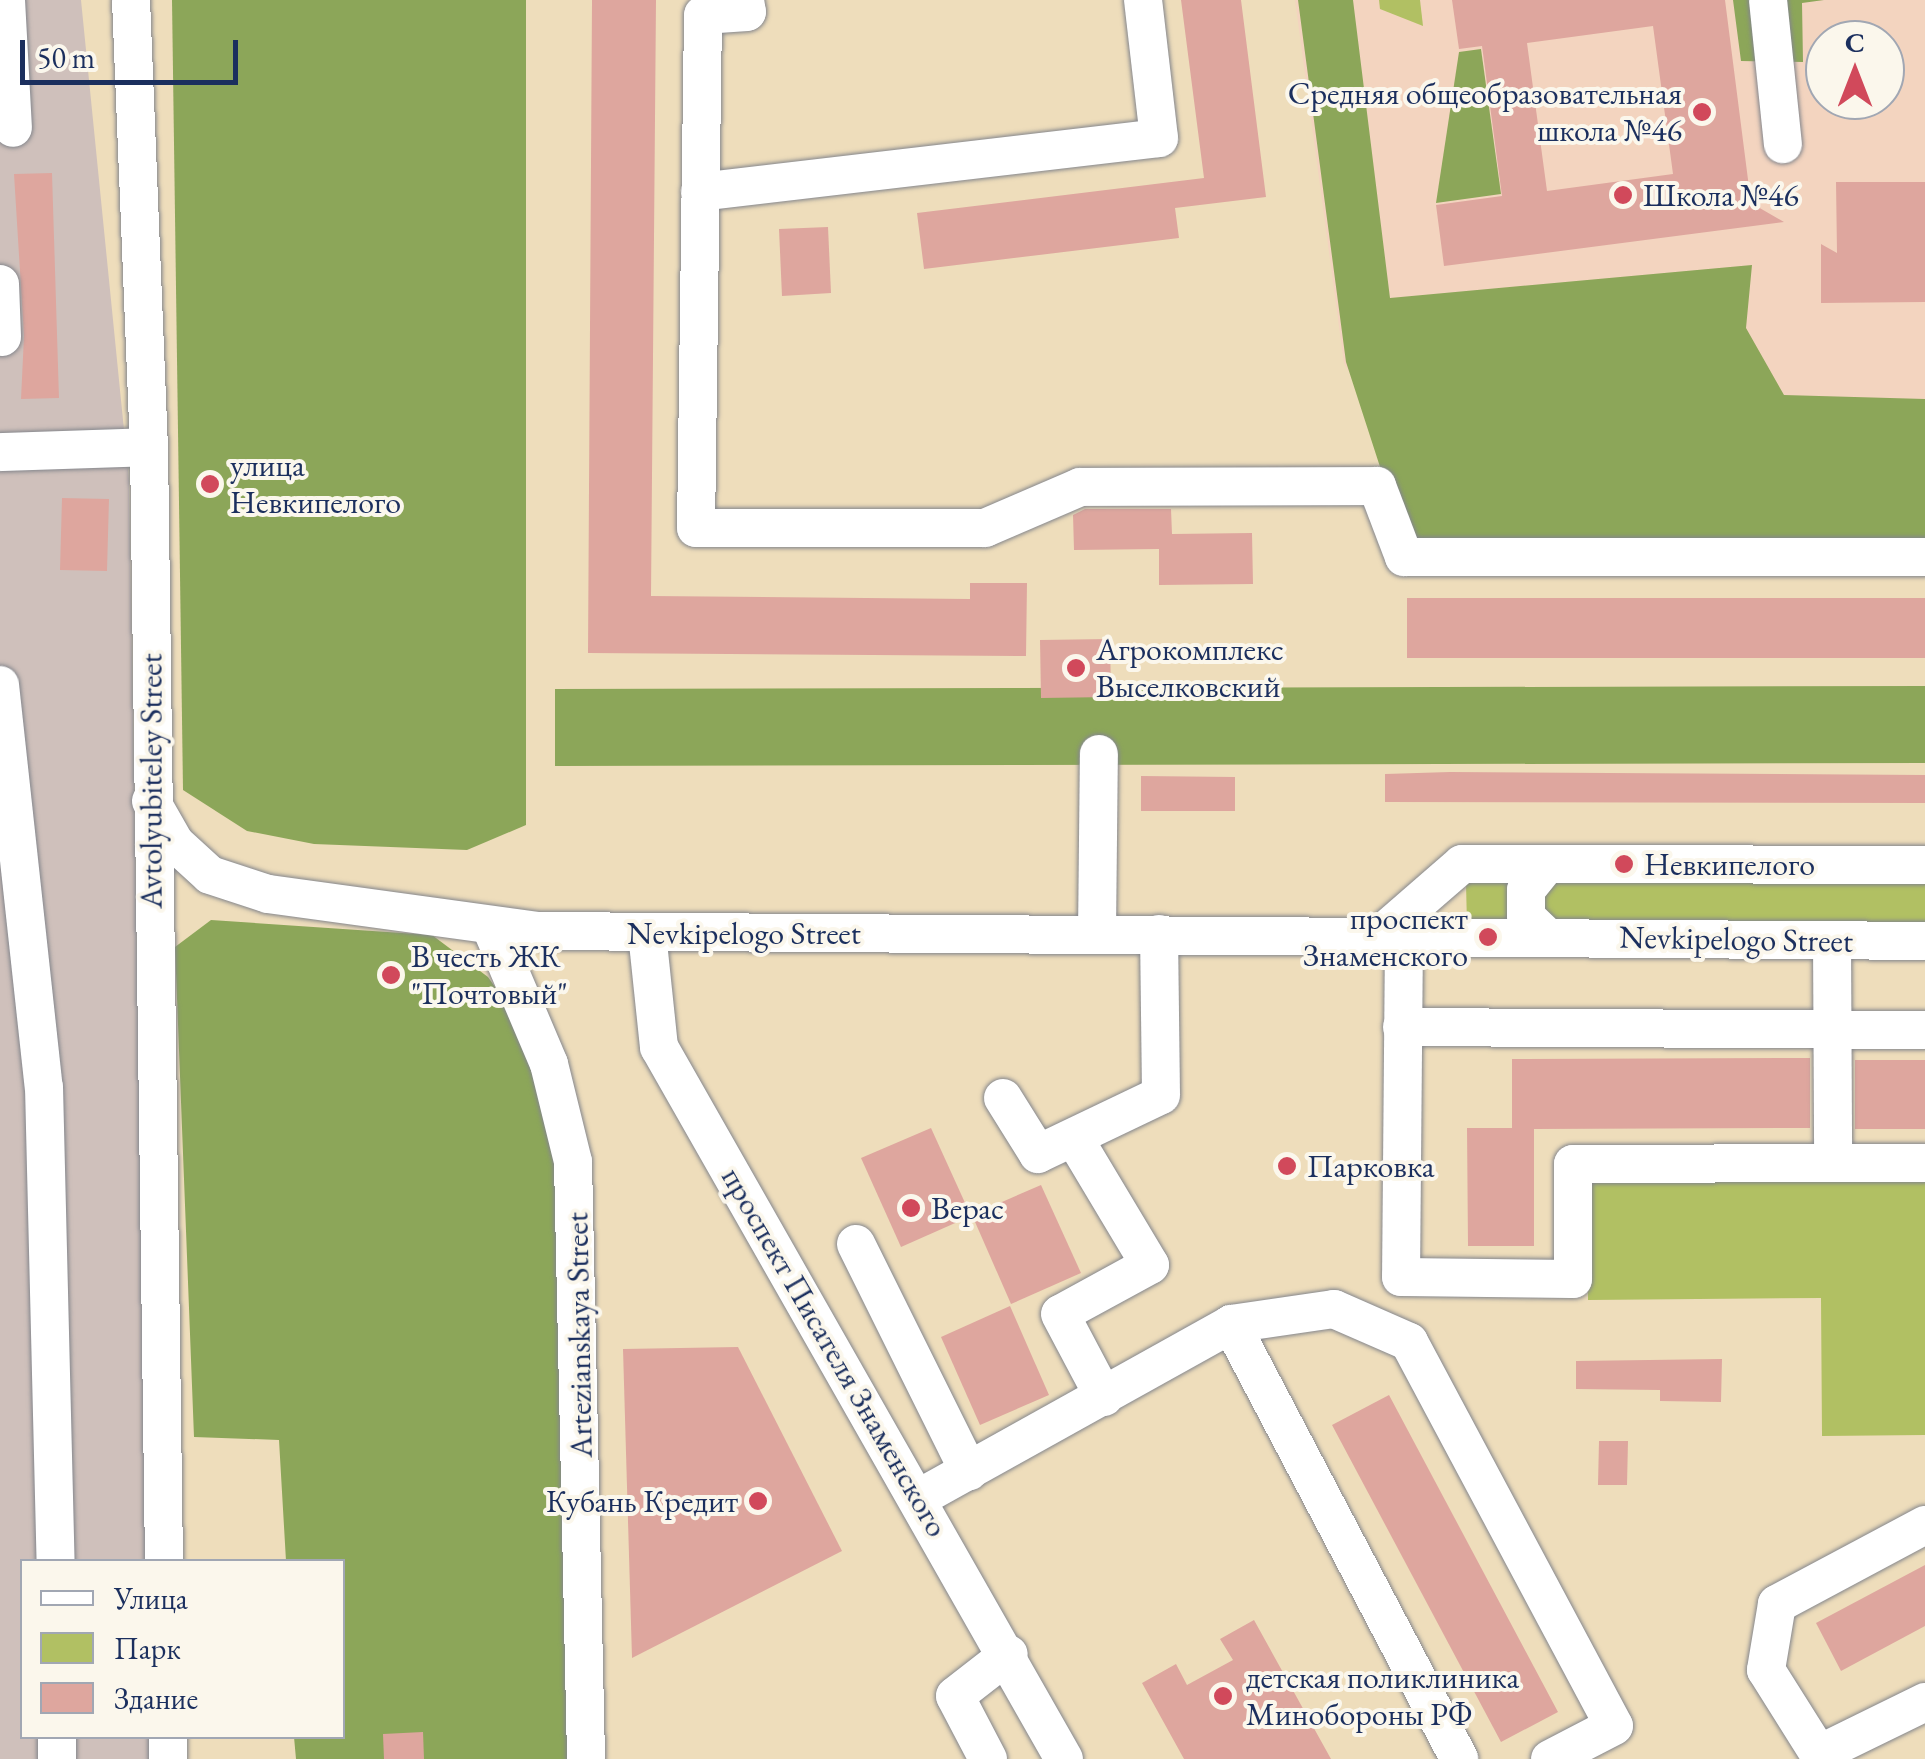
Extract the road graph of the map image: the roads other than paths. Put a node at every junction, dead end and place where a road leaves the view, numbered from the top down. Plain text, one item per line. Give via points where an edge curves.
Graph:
1 (6, 0) edge
2 (131, 0) edge
3 (744, 0) edge
4 (1144, 0) edge
5 (1768, 0) edge
6 (14, 128) dead end
7 (1783, 144) dead end
8 (700, 192) junction
9 (0, 284) edge
10 (2, 337) edge
11 (148, 447) junction
12 (0, 452) edge
13 (1925, 556) edge
14 (0, 685) edge
15 (1098, 754) dead end
16 (151, 801) junction
17 (1547, 864) junction
18 (1925, 865) edge
19 (490, 926) junction
20 (647, 933) junction
21 (1097, 934) junction
22 (1159, 934) junction
23 (1391, 936) junction
24 (1546, 938) junction
25 (1832, 940) junction
26 (1925, 941) edge
27 (1402, 1028) junction
28 (1832, 1029) junction
29 (1925, 1030) edge
30 (1003, 1098) dead end
31 (1074, 1138) junction
32 (1833, 1163) junction
33 (1925, 1163) edge
34 (856, 1244) dead end
35 (1231, 1324) junction
36 (1104, 1397) junction
37 (969, 1472) junction
38 (919, 1498) junction
39 (1925, 1525) edge
40 (56, 1559) edge
41 (164, 1559) edge
42 (1009, 1654) junction
43 (1925, 1702) edge
44 (586, 1759) edge
45 (988, 1759) edge
46 (1064, 1759) edge
47 (1458, 1759) edge
48 (1550, 1759) edge

1 - 6 street
2 - 11 street, Avtolyubiteley Street
3 - 8 street via 747,12 703,15
4 - 8 street via 1159,138
5 - 7 street
8 - 13 street via 696,528 985,528 1080,487 1377,486 1404,557
9 - 10 street
11 - 12 street
11 - 16 street, Avtolyubiteley Street
14 - 40 street via 44,1088
15 - 21 street
16 - 19 street, Nevkipelogo Street via 175,843 210,875 321,905
16 - 41 street, Avtolyubiteley Street
17 - 18 street
17 - 23 street via 1462,864
17 - 24 street via 1526,890 1526,917
19 - 20 street, Nevkipelogo Street
19 - 44 street, Artezianskaya Street via 549,1064 573,1162
20 - 21 street, Nevkipelogo Street
20 - 38 street, проспект Писателя Знаменского via 659,1047
21 - 22 street, Nevkipelogo Street
22 - 23 street, Nevkipelogo Street
22 - 31 street via 1161,1095
23 - 24 street, Nevkipelogo Street
23 - 27 street
24 - 25 street, Nevkipelogo Street
25 - 26 street, Nevkipelogo Street
25 - 28 street
27 - 28 street
27 - 32 street via 1401,1278 1573,1279 1573,1164
28 - 29 street
28 - 32 street
30 - 31 street via 1038,1154
31 - 36 street via 1150,1265 1060,1314
32 - 33 street
34 - 37 street
35 - 36 street
35 - 47 street
35 - 48 street via 1334,1309 1409,1342 1614,1726
36 - 37 street
37 - 38 street
38 - 42 street, проспект Писателя Знаменского
39 - 43 street via 1777,1604 1766,1670 1819,1754
42 - 45 street via 955,1696
42 - 46 street, проспект Писателя Знаменского

